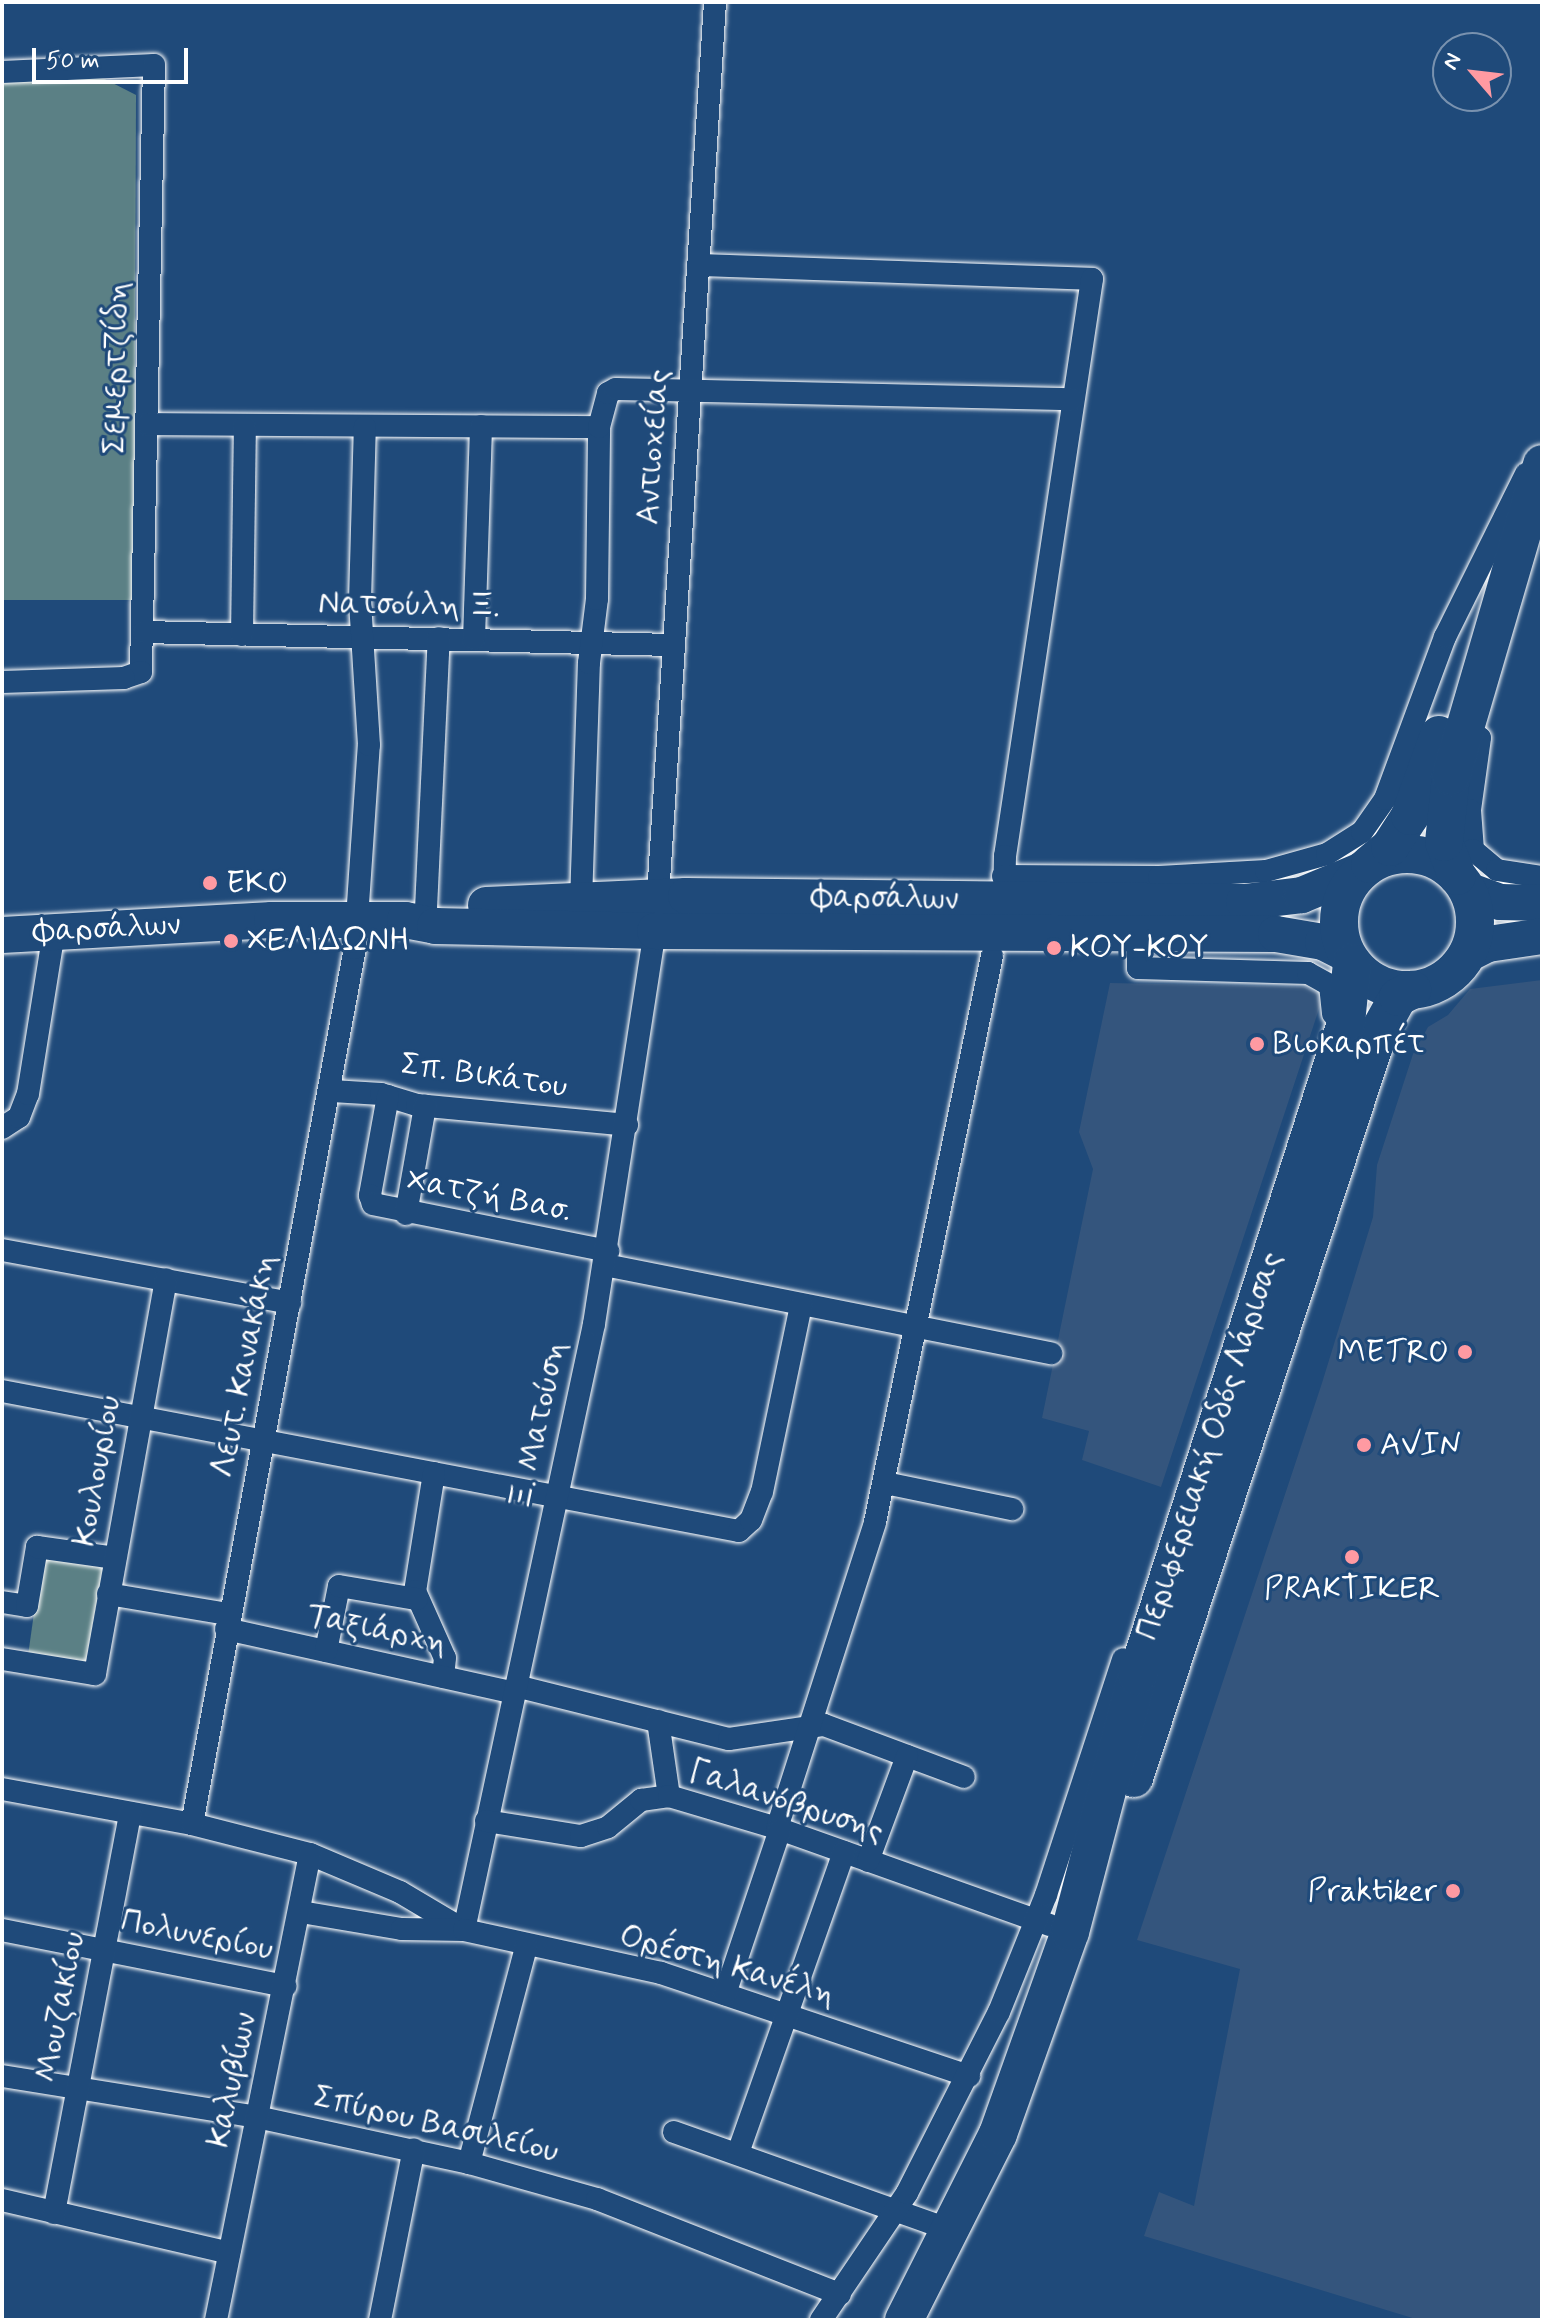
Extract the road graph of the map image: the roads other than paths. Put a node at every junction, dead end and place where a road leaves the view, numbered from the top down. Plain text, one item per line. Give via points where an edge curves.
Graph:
1 (715, 2) edge
2 (2, 72) edge
3 (698, 265) junction
4 (691, 390) junction
5 (1072, 399) junction
6 (148, 424) junction
7 (481, 426) junction
8 (245, 427) junction
9 (365, 427) junction
10 (599, 427) junction
11 (1542, 451) edge
12 (1542, 464) edge
13 (1502, 590) junction
14 (144, 632) junction
15 (242, 635) junction
16 (362, 638) junction
17 (439, 638) junction
18 (474, 639) junction
19 (593, 640) junction
20 (672, 645) junction
21 (2, 682) edge
22 (1472, 732) junction
23 (1366, 867) junction
24 (1542, 877) edge
25 (1462, 883) junction
26 (1003, 888) junction
27 (658, 896) junction
28 (581, 902) junction
29 (1542, 903) edge
30 (415, 915) junction
31 (358, 920) junction
32 (54, 931) junction
33 (655, 931) junction
34 (2, 935) edge
35 (1542, 936) edge
36 (1138, 951) junction
37 (1542, 954) edge
38 (1466, 955) junction
39 (992, 956) dead end
40 (1349, 959) junction
41 (1412, 990) junction
42 (1323, 1075) junction
43 (332, 1091) junction
44 (388, 1096) junction
45 (425, 1106) junction
46 (627, 1125) junction
47 (2, 1128) edge
48 (406, 1214) junction
49 (2, 1250) edge
50 (607, 1258) junction
51 (166, 1279) junction
52 (290, 1303) junction
53 (801, 1306) junction
54 (917, 1327) junction
55 (1051, 1353) dead end
56 (2, 1391) edge
57 (141, 1415) junction
58 (265, 1437) junction
59 (434, 1473) junction
60 (885, 1483) junction
61 (557, 1497) junction
62 (1012, 1509) dead end
63 (115, 1558) junction
64 (108, 1594) junction
65 (417, 1599) junction
66 (2, 1602) edge
67 (227, 1622) junction
68 (326, 1651) junction
69 (2, 1659) edge
70 (443, 1677) junction
71 (515, 1689) junction
72 (658, 1721) junction
73 (812, 1724) junction
74 (907, 1756) junction
75 (964, 1777) dead end
76 (2, 1789) edge
77 (669, 1796) junction
78 (130, 1813) junction
79 (486, 1821) junction
80 (192, 1824) junction
81 (778, 1829) junction
82 (844, 1852) junction
83 (310, 1854) junction
84 (868, 1861) junction
85 (301, 1912) junction
86 (1053, 1926) junction
87 (2, 1930) edge
88 (464, 1930) junction
89 (526, 1947) junction
90 (104, 1950) junction
91 (286, 1986) junction
92 (725, 1994) junction
93 (789, 2014) junction
94 (2, 2076) edge
95 (969, 2076) junction
96 (77, 2089) junction
97 (257, 2117) junction
98 (674, 2132) dead end
99 (414, 2149) junction
100 (738, 2153) junction
101 (469, 2163) junction
102 (2, 2200) edge
103 (897, 2211) junction
104 (54, 2213) junction
105 (953, 2231) junction
106 (229, 2253) junction
107 (840, 2294) junction
108 (216, 2320) edge
109 (380, 2320) edge
110 (821, 2320) edge
111 (904, 2320) edge

1 - 3 street, Αντιοχείας
2 - 6 street, Σεμερτζίδη via 154,65
3 - 4 street, Αντιοχείας
3 - 5 street via 1092,279
4 - 5 street
4 - 10 street via 616,389 602,401
4 - 20 street, Αντιοχείας
5 - 26 street
6 - 8 street
6 - 14 street, Σεμερτζίδη
7 - 9 street
7 - 10 street
7 - 18 street
8 - 9 street
8 - 15 street
9 - 16 street, Λευτ. Κανακάκη
10 - 19 street
11 - 26 street via 1509,503 1450,625 1395,777 1362,832 1327,854 1266,871
12 - 13 highway
13 - 22 highway
13 - 23 highway via 1472,640 1410,816 1390,847
14 - 15 street, Νατσούλη Ξ.
14 - 21 street, Σεμερτζίδη via 141,672 124,678
15 - 16 street, Νατσούλη Ξ.
16 - 17 street, Νατσούλη Ξ.
16 - 31 street, Λευτ. Κανακάκη via 369,745
17 - 18 street, Νατσούλη Ξ.
17 - 30 street
18 - 19 street, Νατσούλη Ξ.
19 - 20 street, Νατσούλη Ξ.
19 - 28 street
20 - 27 street, Αντιοχείας
22 - 24 street via 1473,850 1497,870
22 - 25 highway via 1445,817 1444,842
23 - 25 highway via 1397,854 1416,854
23 - 26 main road, Φαρσάλων via 1283,900
23 - 40 highway via 1341,905 1339,925
25 - 29 main road via 1500,902
25 - 38 highway via 1474,923
26 - 27 main road, Φαρσάλων
27 - 28 main road, Φαρσάλων
28 - 30 main road, Φαρσάλων
30 - 31 main road, Φαρσάλων
30 - 33 main road, Φαρσάλων via 435,926
31 - 32 main road, Φαρσάλων
31 - 43 street, Λευτ. Κανακάκη
32 - 34 main road, Φαρσάλων
32 - 47 street via 28,1094 19,1117
33 - 36 main road, Φαρσάλων
33 - 46 street, Ξ. Ματούση
35 - 37 street
35 - 38 main road via 1488,944
36 - 40 main road, Φαρσάλων via 1276,934 1323,942
36 - 42 street via 1323,979 1332,989 1333,1018
38 - 41 highway via 1443,979
39 - 54 street
40 - 41 highway via 1374,982
40 - 42 highway, Περιφερειακή Οδός Λάρισας via 1351,1006
41 - 86 highway, Περιφερειακή Οδός Λάρισας via 1398,997 1378,1033 1121,1815
42 - 86 highway, Περιφερειακή Οδός Λάρισας via 1137,1676
43 - 44 street, Σπ. Βικάτου
43 - 52 street, Λευτ. Κανακάκη
44 - 45 street, Σπ. Βικάτου
44 - 48 street, Χατζή Βασ. via 370,1195 377,1207
45 - 46 street, Σπ. Βικάτου
45 - 48 street
46 - 50 street, Ξ. Ματούση
48 - 50 street, Χατζή Βασ.
49 - 51 street
50 - 53 street, Χατζή Βασ.
50 - 61 street, Ξ. Ματούση
51 - 52 street
51 - 57 street, Κουλουρίου
52 - 58 street, Λευτ. Κανακάκη
53 - 54 street, Χατζή Βασ.
53 - 61 street via 762,1492 751,1520 739,1531
54 - 55 street, Χατζή Βασ.
54 - 60 street
56 - 57 street
57 - 58 street
57 - 63 street, Κουλουρίου
58 - 59 street
58 - 67 street, Λευτ. Κανακάκη
59 - 61 street
59 - 65 street
60 - 62 street
60 - 73 street
61 - 71 street, Ξ. Ματούση
63 - 64 street, Κουλουρίου
63 - 66 street via 37,1547 27,1606
64 - 67 street, Ταξιάρχη
64 - 69 street, Κουλουρίου via 95,1674
65 - 68 street via 339,1586
65 - 70 street via 445,1658
67 - 68 street, Ταξιάρχη
67 - 80 street, Λευτ. Κανακάκη
68 - 70 street, Ταξιάρχη
70 - 71 street, Ταξιάρχη
71 - 72 street, Ταξιάρχη
71 - 79 street, Ξ. Ματούση
72 - 73 street, Ταξιάρχη via 744,1741
72 - 77 street
73 - 74 street
73 - 81 street
74 - 75 street
74 - 84 street
76 - 78 street, Ορέστη Κανέλη
77 - 79 street, Γαλανόβρυσης via 641,1800 608,1827 581,1836
77 - 81 street, Γαλανόβρυσης
78 - 80 street, Ορέστη Κανέλη
78 - 90 street, Μουζακίου
79 - 88 street, Ξ. Ματούση
80 - 83 street, Ορέστη Κανέλη
81 - 82 street, Γαλανόβρυσης
81 - 92 street
82 - 84 street, Γαλανόβρυσης
82 - 93 street
83 - 85 street, Καλυβίων
83 - 88 street, Ορέστη Κανέλη via 400,1892
84 - 86 street, Γαλανόβρυσης
85 - 88 street, Ορέστη Κανέλη via 402,1929
85 - 91 street, Καλυβίων
86 - 95 street
86 - 105 highway, Περιφερειακή Οδός Λάρισας via 1015,2093
87 - 90 street, Πολυνερίου
88 - 89 street, Ορέστη Κανέλη
89 - 92 street, Ορέστη Κανέλη via 661,1973
89 - 101 street
90 - 91 street, Πολυνερίου
90 - 96 street, Μουζακίου
91 - 97 street, Καλυβίων
92 - 93 street, Ορέστη Κανέλη
93 - 95 street, Ορέστη Κανέλη
93 - 100 street
94 - 96 street, Σπύρου Βασιλείου
95 - 103 street
96 - 97 street, Σπύρου Βασιλείου
96 - 104 street, Μουζακίου
97 - 99 street, Σπύρου Βασιλείου
97 - 106 street, Καλυβίων
98 - 100 street
99 - 101 street, Σπύρου Βασιλείου
99 - 109 street
100 - 103 street
101 - 107 street, Σπύρου Βασιλείου via 597,2199
102 - 104 street
103 - 105 street
103 - 107 street
104 - 106 street
105 - 111 highway, Περιφερειακή Οδός Λάρισας
106 - 108 street, Καλυβίων
107 - 110 street

